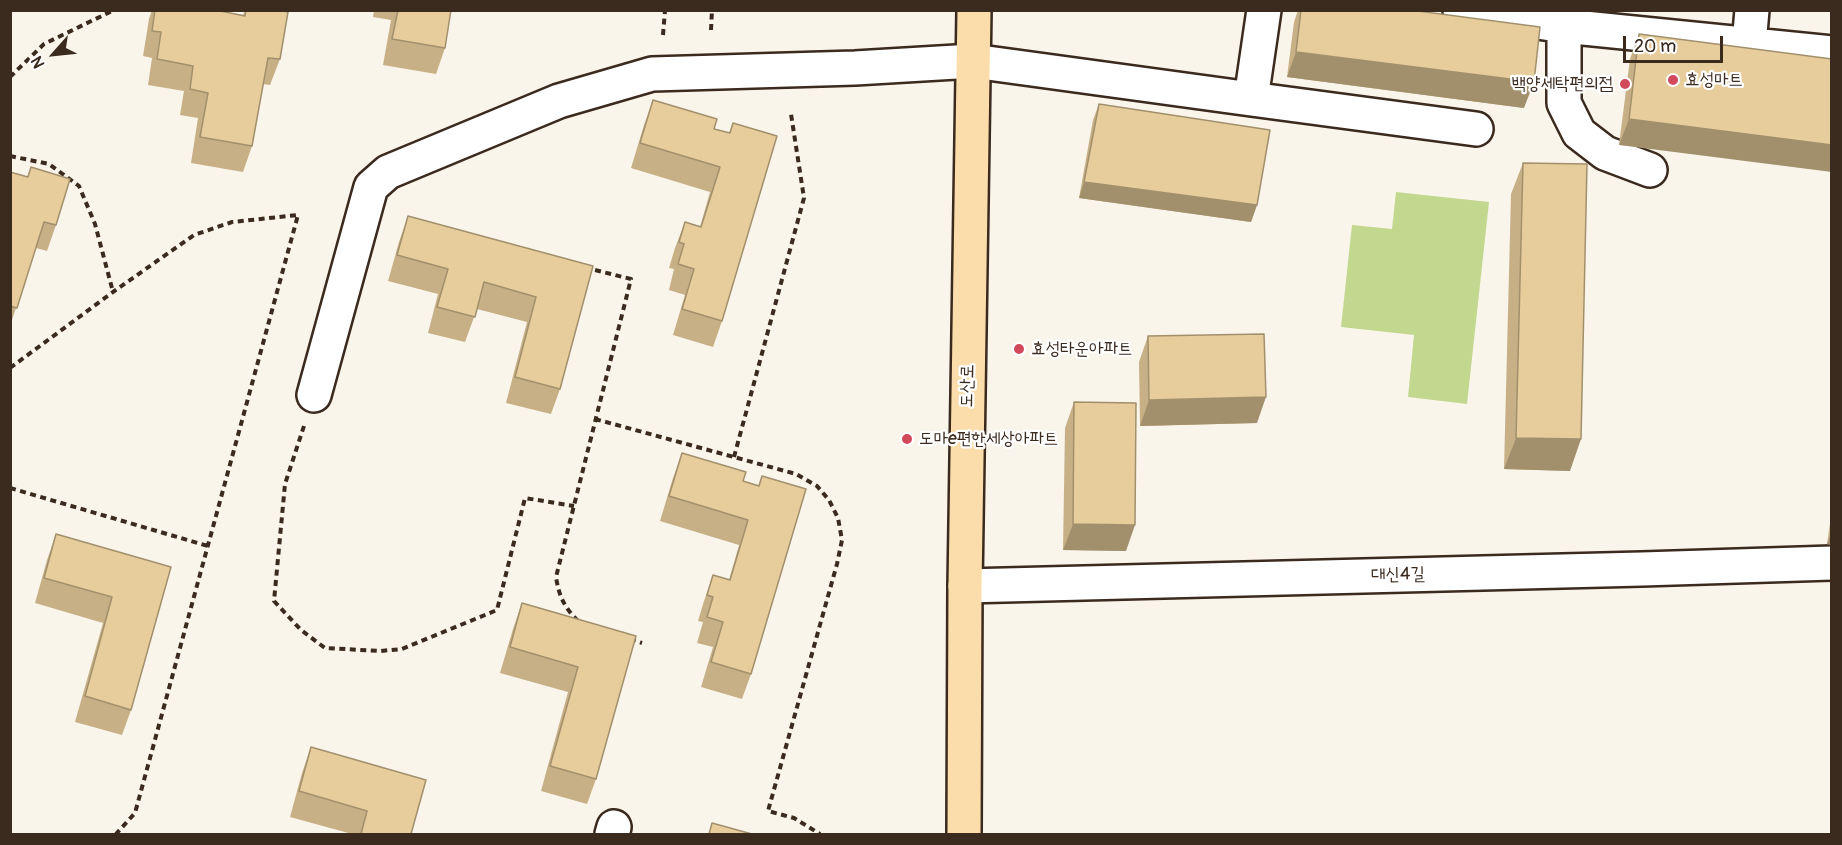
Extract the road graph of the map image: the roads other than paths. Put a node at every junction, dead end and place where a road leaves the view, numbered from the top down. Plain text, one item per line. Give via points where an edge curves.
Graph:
1 (974, 10) edge
2 (1264, 10) edge
3 (1460, 10) edge
4 (1752, 10) edge
5 (1495, 13) edge
6 (1658, 23) edge
7 (1564, 26) junction
8 (1749, 44) junction
9 (1832, 53) edge
10 (973, 61) junction
11 (1251, 99) junction
12 (1476, 129) dead end
13 (1650, 170) dead end
14 (314, 395) road end
15 (1832, 562) edge
16 (965, 586) junction
17 (964, 834) edge

1 - 10 main road, 도산로
2 - 11 street
3 - 5 street
4 - 8 street
5 - 7 street
6 - 7 street
6 - 8 street
7 - 13 street via 1564,103 1579,133 1605,153
8 - 9 street
10 - 11 street
10 - 14 street via 652,74 560,101 388,172 371,187
10 - 16 main road, 도산로
11 - 12 street
15 - 16 street, 대신4길
16 - 17 main road, 도산로

